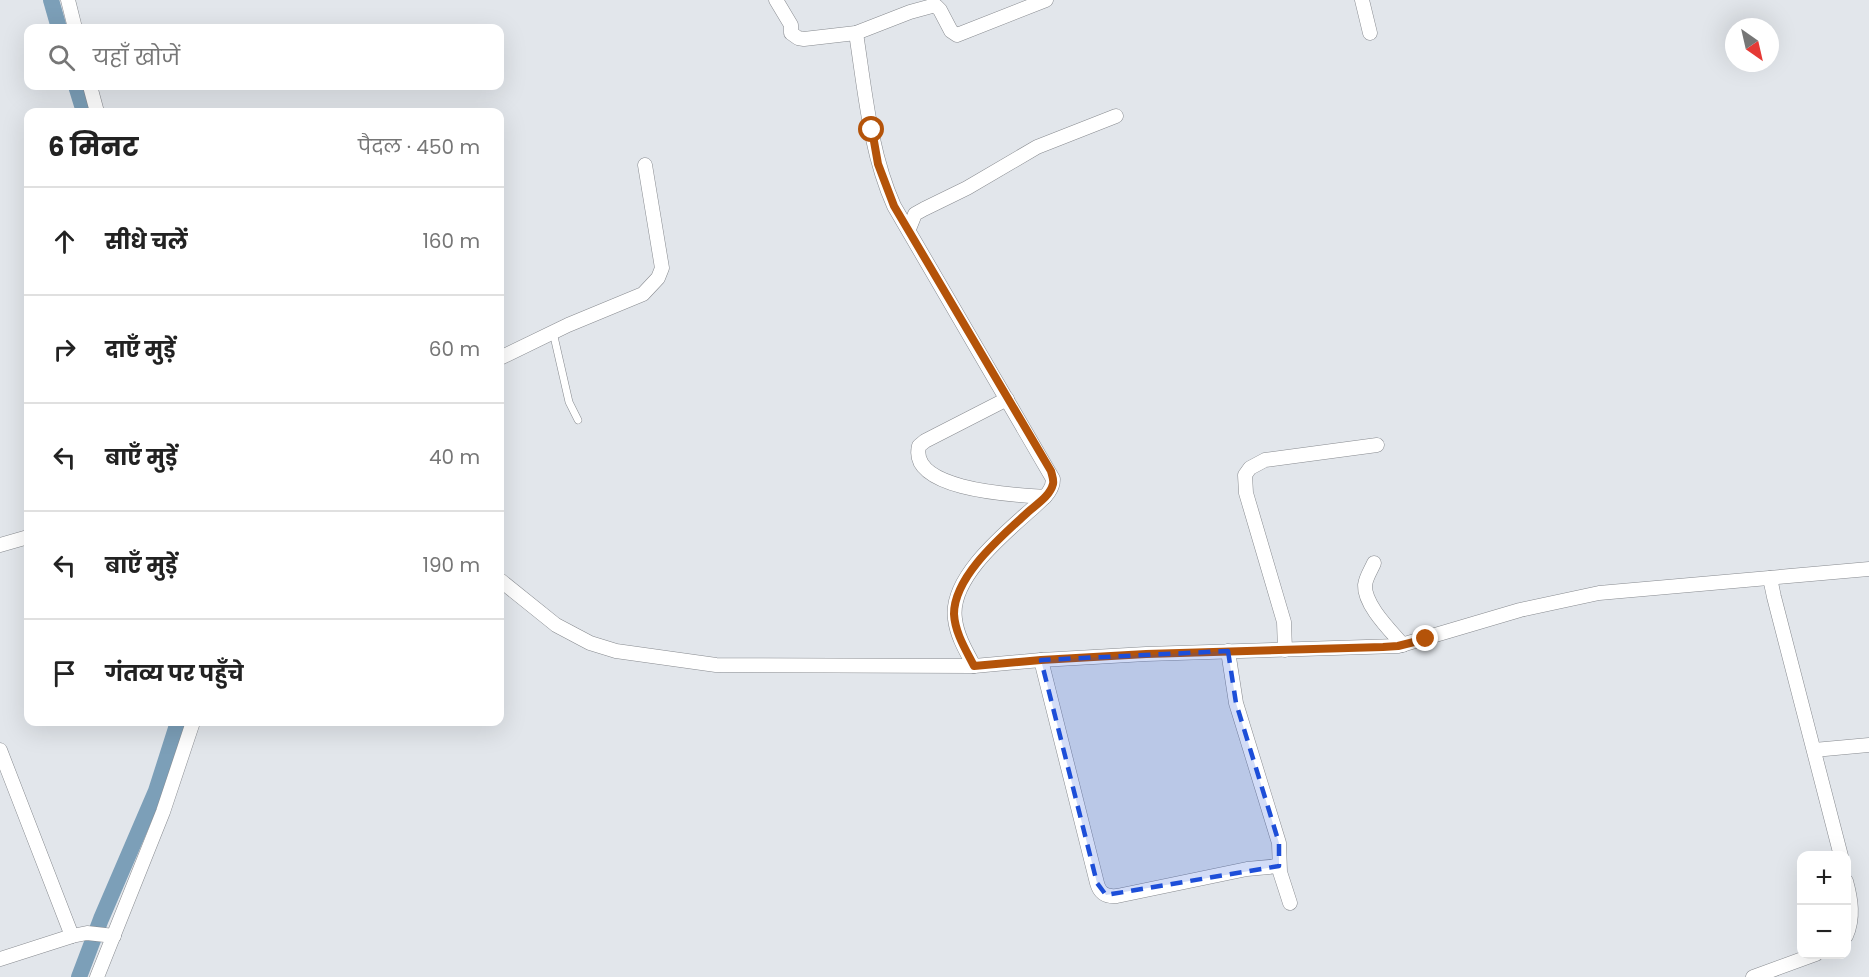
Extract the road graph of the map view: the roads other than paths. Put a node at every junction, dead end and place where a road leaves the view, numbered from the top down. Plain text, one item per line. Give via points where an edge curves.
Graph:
1 (68, 0) edge
2 (776, 0) edge
3 (1046, 0) edge
4 (1362, 0) edge
5 (74, 24) edge
6 (856, 33) junction
7 (1370, 33) dead end
8 (91, 90) edge
9 (96, 108) edge
10 (1116, 116) dead end
11 (645, 165) dead end
12 (909, 230) junction
13 (553, 332) junction
14 (504, 356) edge
15 (1007, 399) junction
16 (578, 420) dead end
17 (1377, 445) dead end
18 (1045, 497) junction
19 (24, 538) edge
20 (0, 545) edge
21 (1374, 563) dead end
22 (1869, 569) edge
23 (504, 583) edge
24 (1772, 586) junction
25 (1403, 645) junction
26 (1285, 650) junction
27 (1041, 660) junction
28 (1229, 661) junction
29 (974, 666) junction
30 (192, 726) edge
31 (1869, 745) edge
32 (0, 750) edge
33 (1814, 750) junction
34 (1840, 851) edge
35 (1279, 866) junction
36 (1290, 903) dead end
37 (108, 935) junction
38 (72, 936) junction
39 (0, 959) edge
40 (1802, 959) edge
41 (1755, 976) edge
42 (97, 977) edge

1 - 5 street
2 - 6 street via 798,38
3 - 6 street via 957,35 936,6
4 - 7 street
6 - 12 street via 878,164 894,206
8 - 9 street
10 - 12 street via 1037,147 924,208 915,214
11 - 13 street via 662,268 658,278 644,294
12 - 15 street
13 - 14 street
13 - 16 lane via 569,402
15 - 18 street via 1051,471 1053,485
15 - 18 street via 925,441 919,456 928,472 946,481 971,489
17 - 26 street via 1265,460 1245,475 1246,493 1284,622
18 - 29 street via 975,565 961,586 954,617
19 - 20 street
21 - 25 street via 1366,578 1368,598
22 - 24 street
23 - 29 street via 567,631 616,651 716,665
24 - 25 street via 1572,598
24 - 33 street
25 - 26 street
26 - 28 street
27 - 28 street
27 - 29 street
27 - 35 street via 1102,892 1117,896 1246,869
28 - 35 street via 1236,704 1279,843
30 - 37 street via 163,812
31 - 33 street
32 - 38 street
33 - 34 street
35 - 36 street
37 - 38 street
37 - 42 street
38 - 39 street
40 - 41 street

